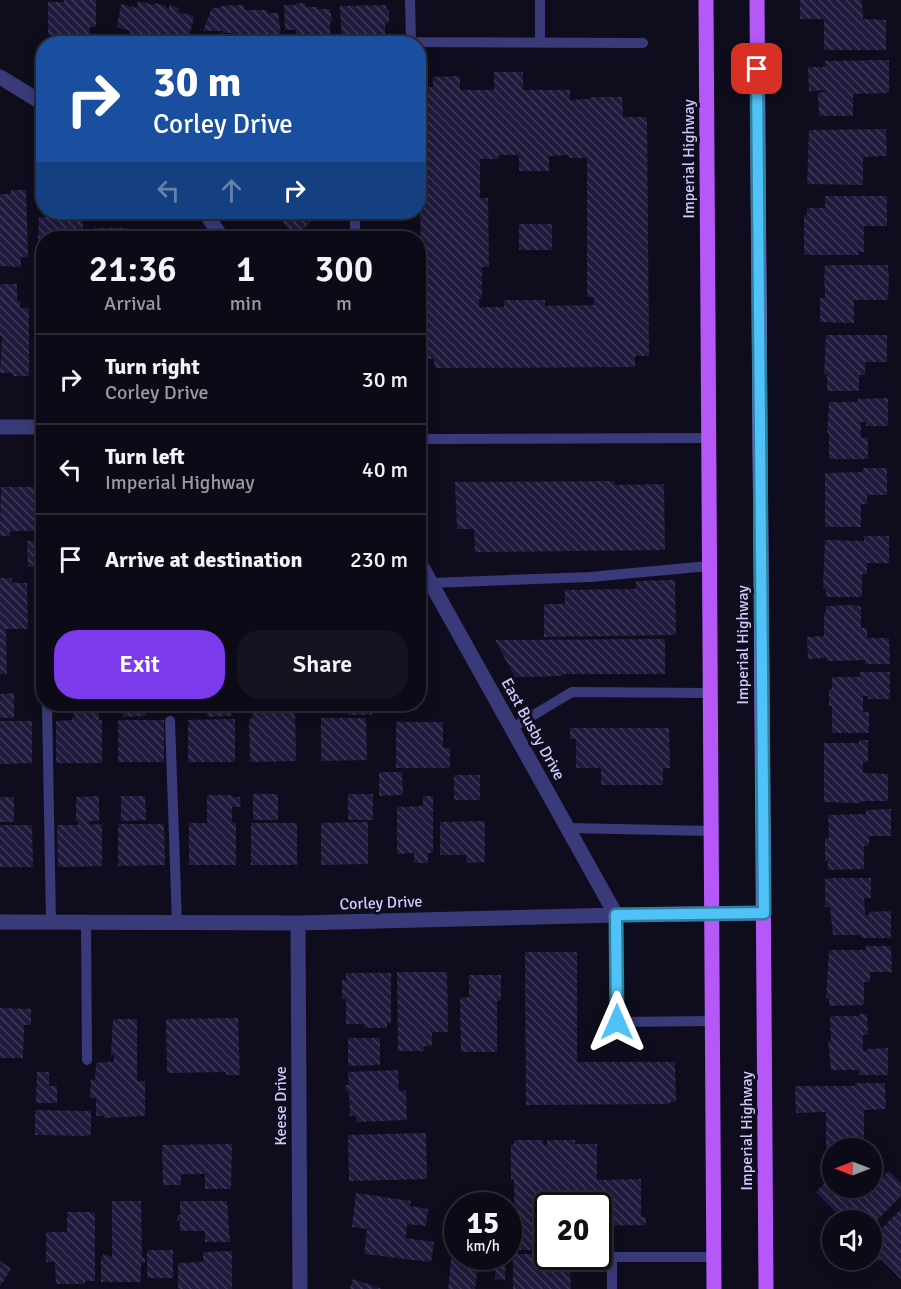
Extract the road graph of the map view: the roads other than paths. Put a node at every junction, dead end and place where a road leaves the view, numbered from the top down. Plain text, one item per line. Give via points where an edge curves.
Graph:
1 (410, 0) edge
2 (540, 0) edge
3 (706, 0) edge
4 (757, 0) edge
5 (411, 36) edge
6 (540, 42) junction
7 (426, 43) edge
8 (644, 43) dead end
9 (0, 76) edge
10 (36, 99) edge
11 (355, 220) dead end
12 (355, 231) edge
13 (0, 427) edge
14 (36, 427) edge
15 (709, 438) junction
16 (426, 439) edge
17 (710, 566) junction
18 (426, 574) edge
19 (431, 583) junction
20 (710, 693) junction
21 (47, 711) edge
22 (170, 721) dead end
23 (512, 728) junction
24 (568, 828) junction
25 (711, 831) junction
26 (712, 913) junction
27 (764, 913) junction
28 (616, 915) junction
29 (0, 921) edge
30 (51, 922) junction
31 (86, 922) junction
32 (177, 922) junction
33 (298, 923) junction
34 (712, 1021) junction
35 (87, 1060) dead end
36 (714, 1257) junction
37 (300, 1289) edge
38 (612, 1289) edge
39 (714, 1289) edge
40 (766, 1289) edge

1 - 5 lane
2 - 6 lane
3 - 15 main road, Imperial Highway
4 - 27 main road, Imperial Highway
6 - 7 lane
6 - 8 lane
9 - 10 street
11 - 12 lane
13 - 14 street
15 - 16 lane
15 - 17 main road, Imperial Highway
17 - 19 lane via 590,578
17 - 20 main road, Imperial Highway
18 - 19 street, East Busby Drive
19 - 23 street, East Busby Drive
20 - 23 lane via 572,692
20 - 25 main road, Imperial Highway
21 - 30 lane
22 - 32 lane
23 - 24 street, East Busby Drive
24 - 25 lane
24 - 28 street, East Busby Drive
25 - 26 main road, Imperial Highway
26 - 27 street, Corley Drive
26 - 28 street, Corley Drive
26 - 34 main road, Imperial Highway
27 - 40 main road, Imperial Highway
28 - 33 street, Corley Drive
28 - 34 lane via 617,1022
29 - 30 street, Corley Drive
30 - 31 street, Corley Drive
31 - 32 street, Corley Drive
31 - 35 lane
32 - 33 street, Corley Drive
33 - 37 street, Keese Drive
34 - 36 main road, Imperial Highway
36 - 38 lane via 612,1257
36 - 39 main road, Imperial Highway

